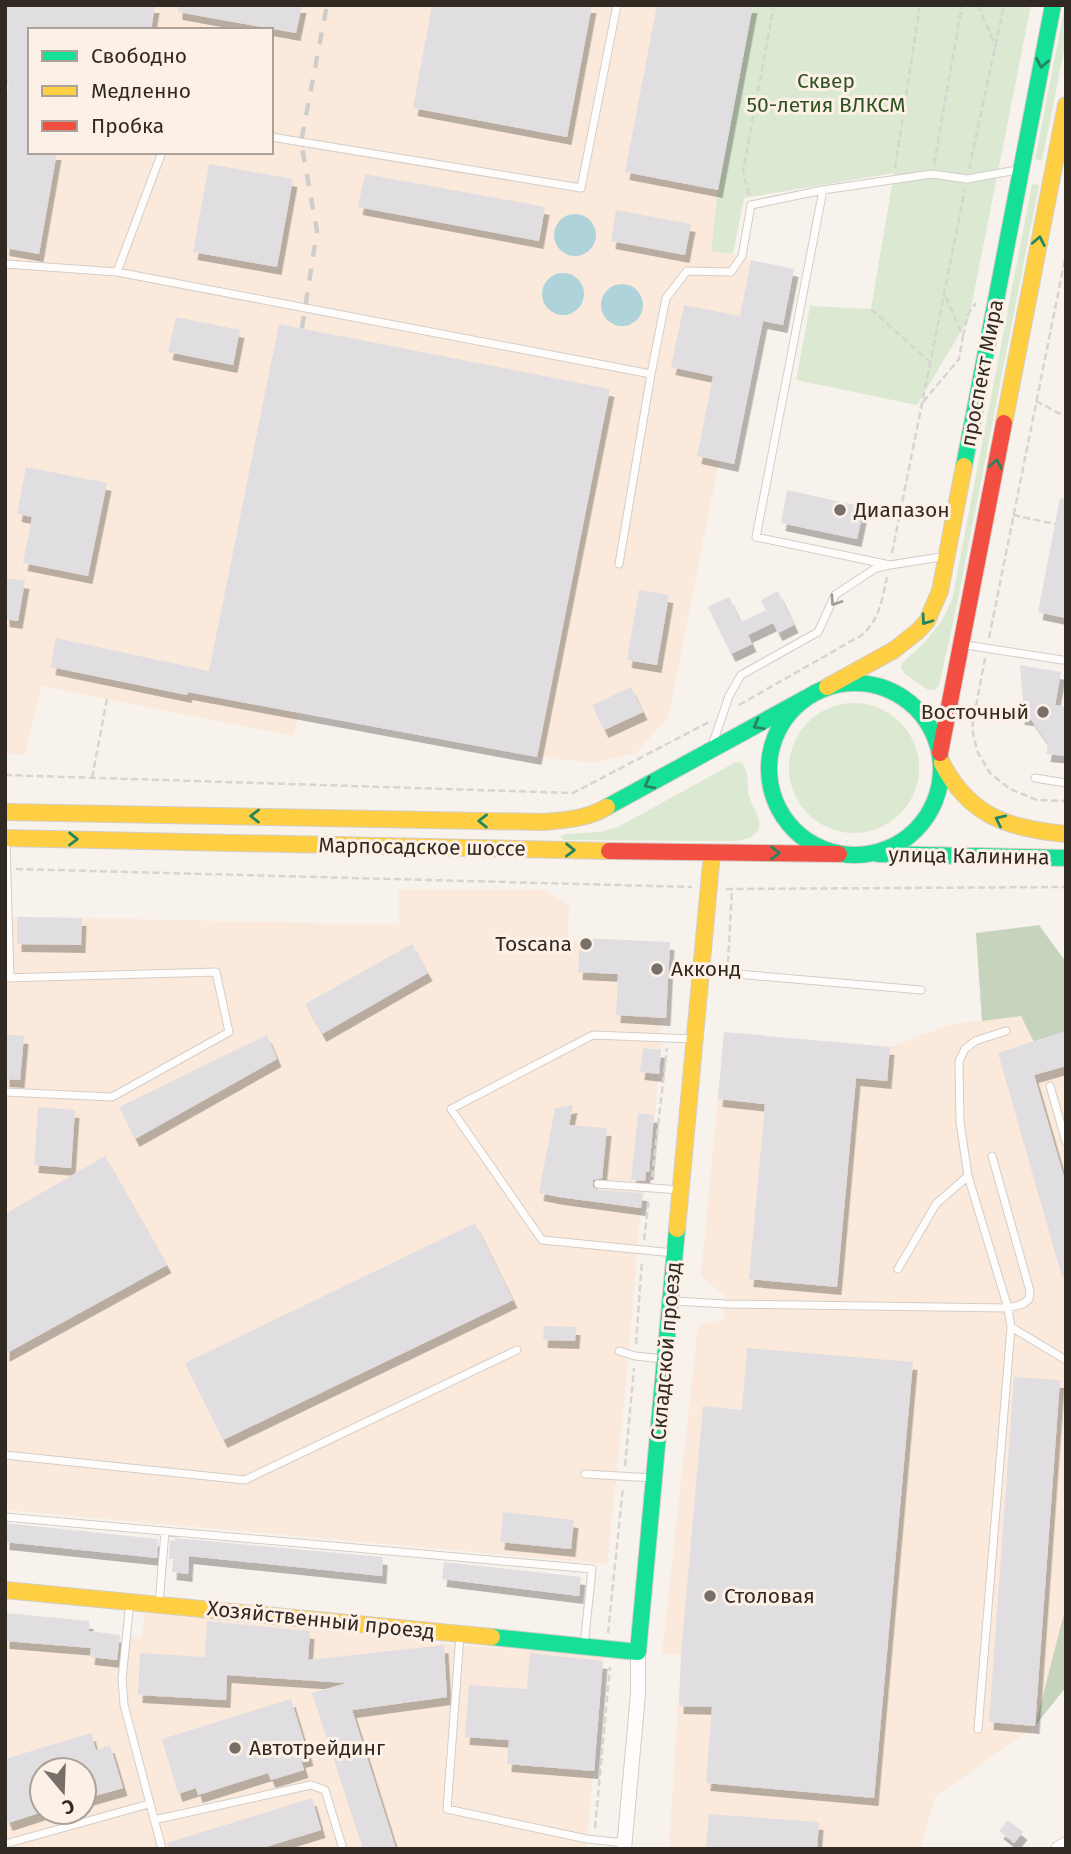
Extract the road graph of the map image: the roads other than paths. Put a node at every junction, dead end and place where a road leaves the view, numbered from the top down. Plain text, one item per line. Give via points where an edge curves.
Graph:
1 (617, 5) edge
2 (1053, 5) edge
3 (1066, 105) edge
4 (273, 137) edge
5 (161, 154) edge
6 (1042, 179) junction
7 (823, 190) junction
8 (5, 264) edge
9 (117, 272) junction
10 (651, 374) junction
11 (947, 556) junction
12 (620, 564) dead end
13 (890, 565) junction
14 (961, 644) junction
15 (1062, 660) dead end
16 (827, 687) junction
17 (806, 698) junction
18 (709, 752) junction
19 (941, 758) junction
20 (1035, 778) dead end
21 (1066, 783) edge
22 (5, 812) edge
23 (1066, 834) edge
24 (6, 838) edge
25 (712, 853) junction
26 (839, 854) junction
27 (872, 854) junction
28 (1066, 858) edge
29 (701, 971) junction
30 (8, 978) edge
31 (921, 990) dead end
32 (1006, 1031) dead end
33 (695, 1040) junction
34 (1050, 1086) dead end
35 (5, 1092) edge
36 (1066, 1142) edge
37 (992, 1156) dead end
38 (968, 1176) junction
39 (598, 1184) dead end
40 (681, 1190) junction
41 (675, 1253) junction
42 (898, 1269) dead end
43 (670, 1301) junction
44 (1008, 1308) junction
45 (1011, 1327) junction
46 (517, 1350) dead end
47 (619, 1352) dead end
48 (665, 1359) junction
49 (1066, 1360) edge
50 (5, 1455) edge
51 (585, 1474) dead end
52 (654, 1478) junction
53 (5, 1517) edge
54 (165, 1531) junction
55 (5, 1590) edge
56 (130, 1601) junction
57 (159, 1604) junction
58 (460, 1634) junction
59 (584, 1647) junction
60 (638, 1652) junction
61 (978, 1729) dead end
62 (149, 1804) junction
63 (154, 1820) junction
64 (22, 1840) junction
65 (5, 1844) edge
66 (1066, 1844) edge
67 (625, 1846) edge
68 (24, 1849) edge
69 (162, 1849) edge
70 (343, 1849) edge
71 (1058, 1849) edge

1 - 4 lane via 581,188
2 -> 6 main road, проспект Мира
3 - 6 main road, проспект Мира
5 - 9 lane
6 - 7 lane via 932,174
6 - 11 main road, проспект Мира
14 -> 6 main road, проспект Мира
7 - 10 lane via 751,205 742,256 731,272 687,271 666,299
7 - 13 lane via 756,537
8 - 9 lane
9 - 10 lane
10 - 12 lane
11 - 13 lane
11 -> 16 main road, проспект Мира via 936,605 925,624 894,649
13 -> 18 lane via 876,568 835,596 818,632 741,675
14 - 15 lane
14 - 19 main road, проспект Мира
16 - 17 main road
16 - 19 main road via 864,683 899,694 926,719
17 -> 18 main road, Марпосадское шоссе
17 - 26 main road via 777,732 770,753 771,787 790,827 807,841
18 -> 22 main road, Марпосадское шоссе via 598,812 565,820
23 -> 19 main road, улица Калинина via 1031,831 976,807 957,790
19 - 27 main road via 940,789 930,813 900,842
20 - 21 lane
24 -> 25 main road, Марпосадское шоссе
24 - 30 lane
25 -> 26 main road, Марпосадское шоссе
25 - 29 main road, Складской проезд
26 - 27 main road
27 - 28 main road, улица Калинина
29 - 31 lane
29 - 33 main road, Складской проезд
30 - 35 lane via 216,972 229,1032 112,1097
32 - 38 lane via 975,1041 959,1061 960,1122
33 - 40 main road, Складской проезд
33 - 41 lane via 593,1035 452,1109 542,1240
34 - 36 lane
37 - 44 lane via 1030,1291 1023,1304
38 - 42 lane via 936,1204
38 - 44 lane
39 - 40 lane
40 - 41 main road, Складской проезд
41 - 43 main road, Складской проезд
43 - 44 lane
43 - 48 main road, Складской проезд
44 - 45 lane
45 - 49 lane
45 - 61 lane
46 - 50 lane via 246,1480
47 - 48 lane
48 - 52 main road, Складской проезд
51 - 52 lane
52 - 60 main road, Складской проезд
53 - 54 lane
54 - 57 lane
54 - 59 lane via 592,1569
55 - 56 main road, Хозяйственный проезд
56 - 57 main road, Хозяйственный проезд
56 - 62 lane via 124,1704
57 - 58 main road, Хозяйственный проезд
58 - 59 main road, Хозяйственный проезд
58 - 67 lane via 447,1809
59 - 60 main road, Хозяйственный проезд
60 - 67 street, Складской проезд
62 - 63 lane
62 - 64 lane
63 - 69 lane
63 - 70 lane via 311,1785 325,1790
64 - 65 lane
64 - 68 lane
66 - 71 street

